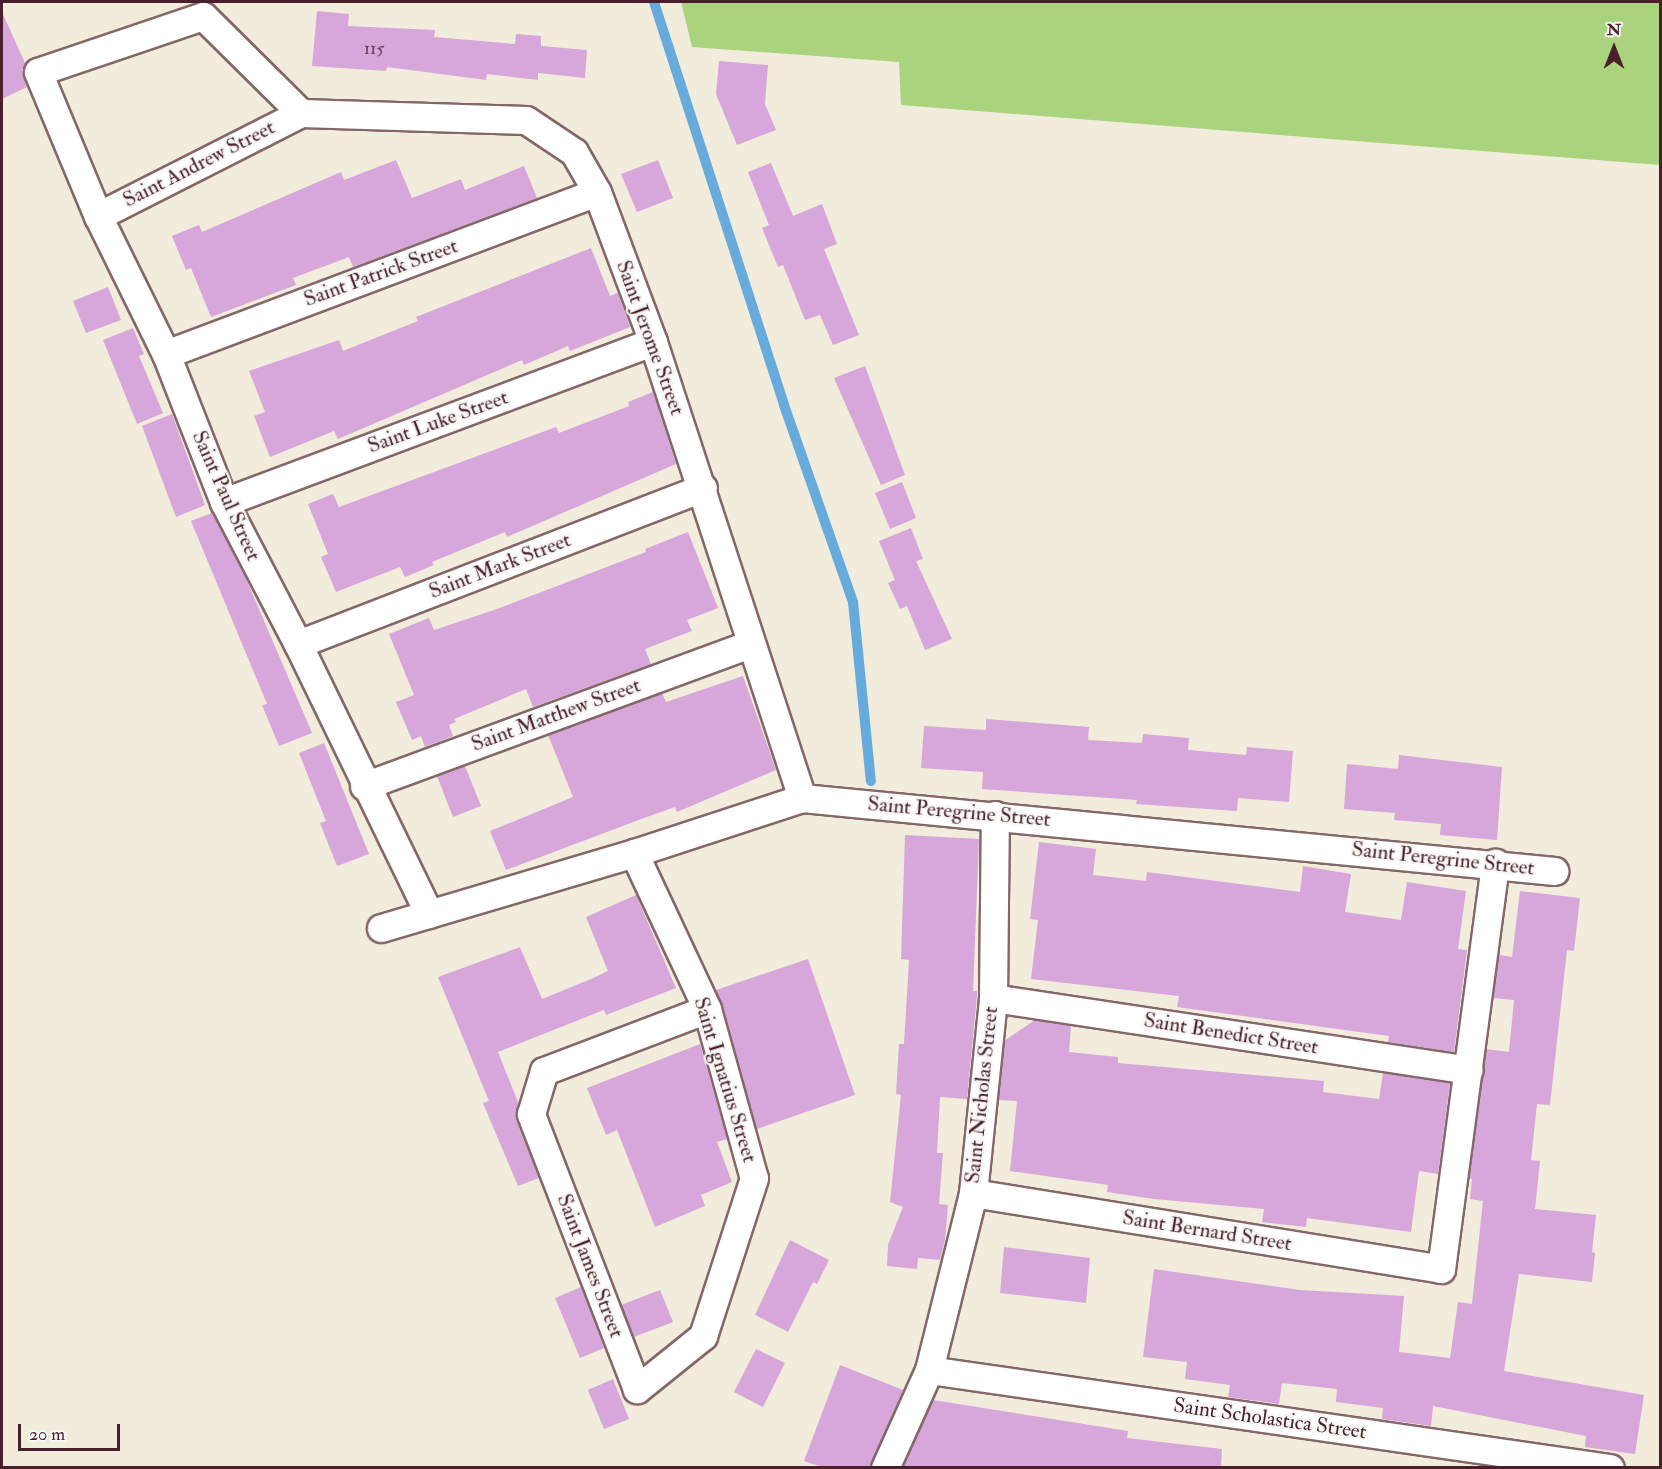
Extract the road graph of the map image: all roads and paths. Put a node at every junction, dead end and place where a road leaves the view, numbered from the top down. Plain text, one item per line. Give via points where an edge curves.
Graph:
1 (301, 113) junction
2 (597, 192) junction
3 (98, 216) junction
4 (653, 342) junction
5 (166, 354) junction
6 (703, 488) junction
7 (224, 502) junction
8 (298, 644) junction
9 (748, 645) junction
10 (364, 786) junction
11 (802, 798) junction
12 (995, 816) junction
13 (634, 853) junction
14 (1495, 863) junction
15 (1554, 871) dead end
16 (429, 914) junction
17 (381, 928) dead end
18 (993, 998) junction
19 (707, 1009) junction
20 (1469, 1070) junction
21 (754, 1178) joint
22 (973, 1193) junction
23 (929, 1370) junction
24 (885, 1467) edge
25 (1610, 1467) edge

1 - 2 street, Saint Jerome Street via 526,120 574,152
1 - 3 street, Saint Andrew Street
1 - 3 street, Saint Paul Street via 203,16 38,72
2 - 4 street, Saint Jerome Street
2 - 5 street, Saint Patrick Street
3 - 5 street, Saint Paul Street
4 - 6 street, Saint Jerome Street
4 - 7 street, Saint Luke Street
5 - 7 street, Saint Paul Street
6 - 8 street, Saint Mark Street
6 - 9 street, Saint Jerome Street
7 - 8 street, Saint Paul Street
8 - 10 street, Saint Paul Street
9 - 10 street, Saint Matthew Street
9 - 11 street, Saint Jerome Street
10 - 16 street, Saint Paul Street
11 - 12 street, Saint Peregrine Street
11 - 13 street, Saint Peregrine Street
12 - 14 street, Saint Peregrine Street
12 - 18 street, Saint Nicholas Street
13 - 16 street, Saint Peregrine Street
13 - 19 street, Saint Ignatius Street
14 - 15 street, Saint Peregrine Street
14 - 20 street
16 - 17 street, Saint Peregrine Street
18 - 20 street, Saint Benedict Street
18 - 22 street, Saint Nicholas Street
19 - 21 street, Saint Ignatius Street
19 - 21 street, Saint James Street via 544,1071 531,1114 637,1389 703,1336
20 - 22 street, Saint Bernard Street via 1441,1269
22 - 23 street, Saint Nicholas Street
23 - 24 street, Saint Nicholas Street
23 - 25 street, Saint Scholastica Street

